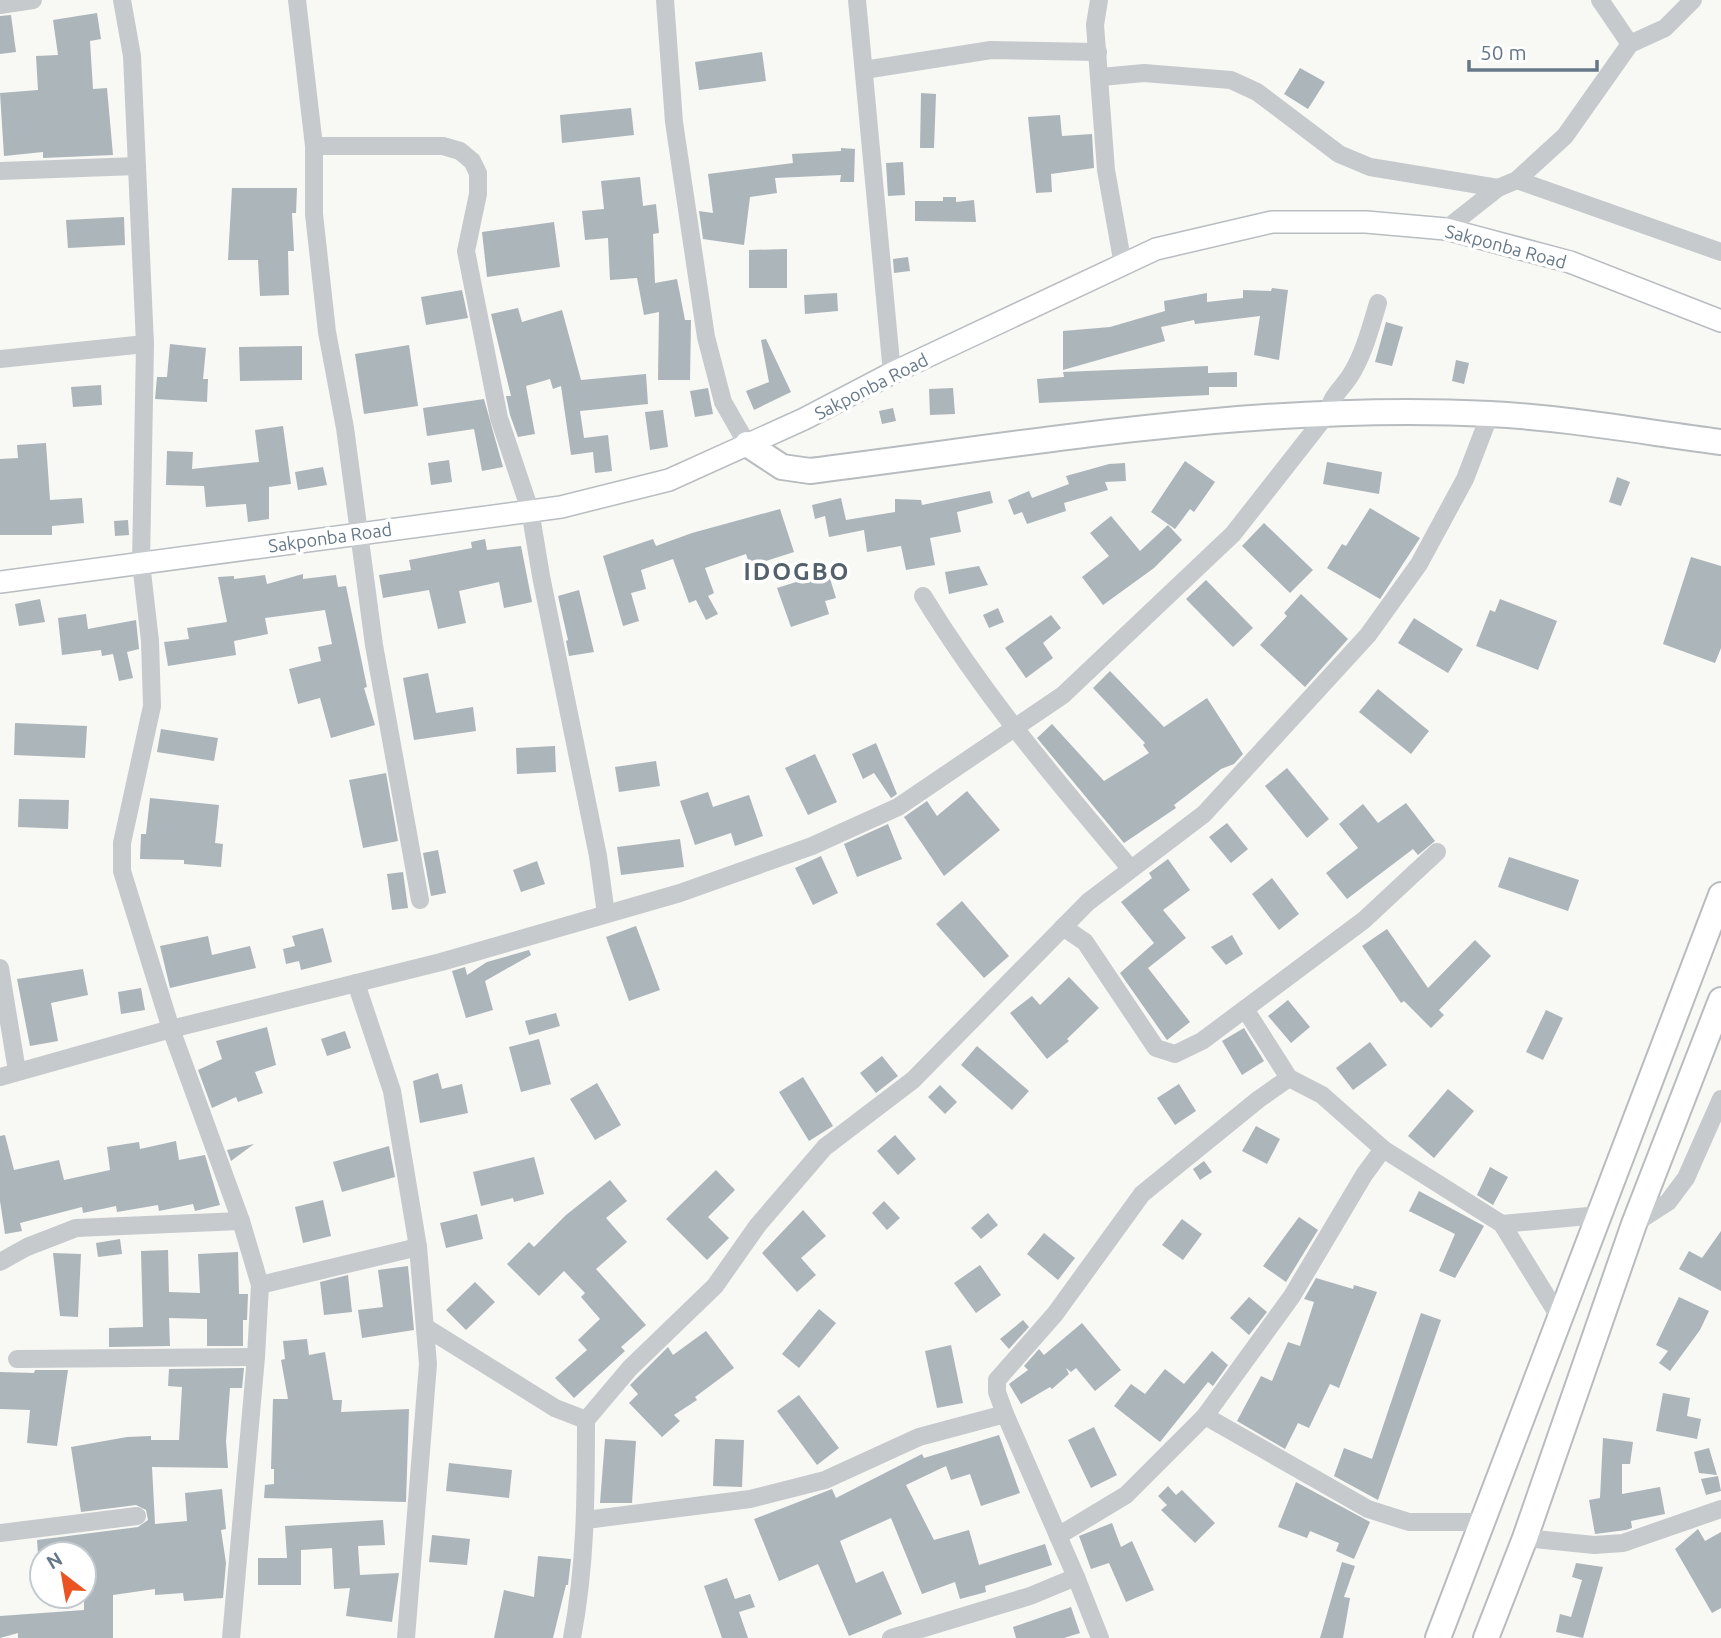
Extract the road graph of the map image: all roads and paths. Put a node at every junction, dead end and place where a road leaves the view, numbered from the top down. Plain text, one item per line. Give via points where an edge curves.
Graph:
1 (33, 0) edge
2 (122, 0) edge
3 (297, 0) edge
4 (665, 0) edge
5 (857, 0) edge
6 (1099, 0) edge
7 (1600, 0) edge
8 (1693, 0) edge
9 (0, 5) edge
10 (1630, 44) junction
11 (1098, 52) junction
12 (864, 70) junction
13 (1101, 77) junction
14 (314, 146) junction
15 (137, 166) junction
16 (0, 171) edge
17 (1517, 180) junction
18 (1498, 188) junction
19 (1446, 229) junction
20 (1721, 252) edge
21 (1123, 264) junction
22 (1378, 303) dead end
23 (1721, 321) edge
24 (145, 344) junction
25 (0, 359) edge
26 (892, 373) junction
27 (1352, 374) junction
28 (1328, 413) junction
29 (1359, 414) junction
30 (1490, 414) junction
31 (1721, 442) edge
32 (747, 444) junction
33 (530, 510) junction
34 (357, 533) junction
35 (141, 563) junction
36 (0, 582) edge
37 (923, 596) dead end
38 (1014, 731) junction
39 (1437, 852) dead end
40 (1130, 868) junction
41 (1721, 895) edge
42 (420, 900) dead end
43 (606, 914) junction
44 (1063, 927) junction
45 (0, 968) edge
46 (356, 983) junction
47 (1721, 1000) edge
48 (1245, 1009) junction
49 (171, 1029) junction
50 (8, 1074) edge
51 (1289, 1079) junction
52 (1721, 1100) edge
53 (1383, 1149) junction
54 (1599, 1215) junction
55 (241, 1221) junction
56 (1502, 1224) junction
57 (1634, 1224) junction
58 (418, 1247) junction
59 (0, 1262) edge
60 (260, 1284) junction
61 (1560, 1318) junction
62 (425, 1327) junction
63 (257, 1357) junction
64 (17, 1359) dead end
65 (1005, 1414) junction
66 (1205, 1416) junction
67 (586, 1420) junction
68 (1721, 1509) edge
69 (137, 1516) dead end
70 (586, 1520) junction
71 (1482, 1522) junction
72 (0, 1533) edge
73 (1058, 1536) junction
74 (1525, 1538) junction
75 (1076, 1577) junction
76 (231, 1638) edge
77 (406, 1638) edge
78 (572, 1638) edge
79 (891, 1638) edge
80 (1100, 1638) edge
81 (1438, 1638) edge
82 (1486, 1638) edge

1 - 9 street
2 - 15 street via 132,56
3 - 14 street
4 - 32 street via 674,122 706,337 723,402
5 - 12 street
6 - 11 street
7 - 10 street
8 - 10 street via 1665,28
10 - 17 street via 1565,136
11 - 12 street via 991,50
11 - 13 street
12 - 26 street
13 - 18 street via 1157,74 1231,80 1257,92 1339,154 1370,167
13 - 21 street via 1105,170
14 - 33 street via 443,146 472,161 478,173 478,194 466,251 499,418
14 - 34 street via 314,214 327,332 345,428
15 - 16 street
15 - 24 street
17 - 18 street
17 - 20 street
18 - 19 street
19 - 21 main road, Sakponba Road via 1366,222 1272,222 1156,249
19 - 23 main road, Sakponba Road via 1570,262
21 - 26 main road, Sakponba Road
22 - 27 street
24 - 25 street
24 - 35 street
26 - 32 main road, Sakponba Road
27 - 28 street via 1331,398
27 - 29 street
28 - 29 highway
28 - 32 highway via 1182,425 810,471 782,467
28 - 38 street via 1233,534 1063,695
29 - 30 highway
30 - 31 highway
30 - 40 street via 1465,479 1419,564 1368,635 1204,814
32 - 33 main road, Sakponba Road via 668,480 561,507
33 - 34 main road, Sakponba Road
33 - 43 street
34 - 35 main road, Sakponba Road
34 - 42 street
35 - 36 main road, Sakponba Road
35 - 49 street via 152,706 122,843 122,871
37 - 38 street
38 - 40 street
38 - 43 street via 898,807 812,846
39 - 48 street via 1364,920
40 - 44 street
41 - 54 highway
43 - 46 street
44 - 48 street via 1085,942 1156,1048 1175,1054 1202,1041
44 - 67 street via 913,1080 825,1146 758,1225 715,1286 630,1368
45 - 50 street
46 - 49 street
46 - 58 street via 392,1091
47 - 57 highway
48 - 51 street
49 - 50 street
49 - 55 street
51 - 53 street via 1322,1095
51 - 65 street via 1142,1194 1055,1314 997,1380
52 - 57 street via 1686,1178 1668,1202
53 - 56 street
53 - 66 street via 1292,1296
54 - 56 street
54 - 61 highway
55 - 59 street via 76,1228
55 - 60 street
56 - 61 street
57 - 74 highway
58 - 60 street
58 - 62 street
60 - 63 street
61 - 71 highway
62 - 67 street via 555,1408
62 - 77 street via 428,1364
63 - 64 street
63 - 76 street
65 - 70 street via 919,1437 825,1480 750,1499
65 - 73 street
66 - 71 street via 1368,1509 1409,1522
66 - 73 street via 1126,1495
67 - 70 street
68 - 74 street via 1623,1543
69 - 72 street
70 - 78 street via 582,1588
71 - 81 highway
73 - 75 street
74 - 82 highway
75 - 79 street via 1030,1596
75 - 80 street

